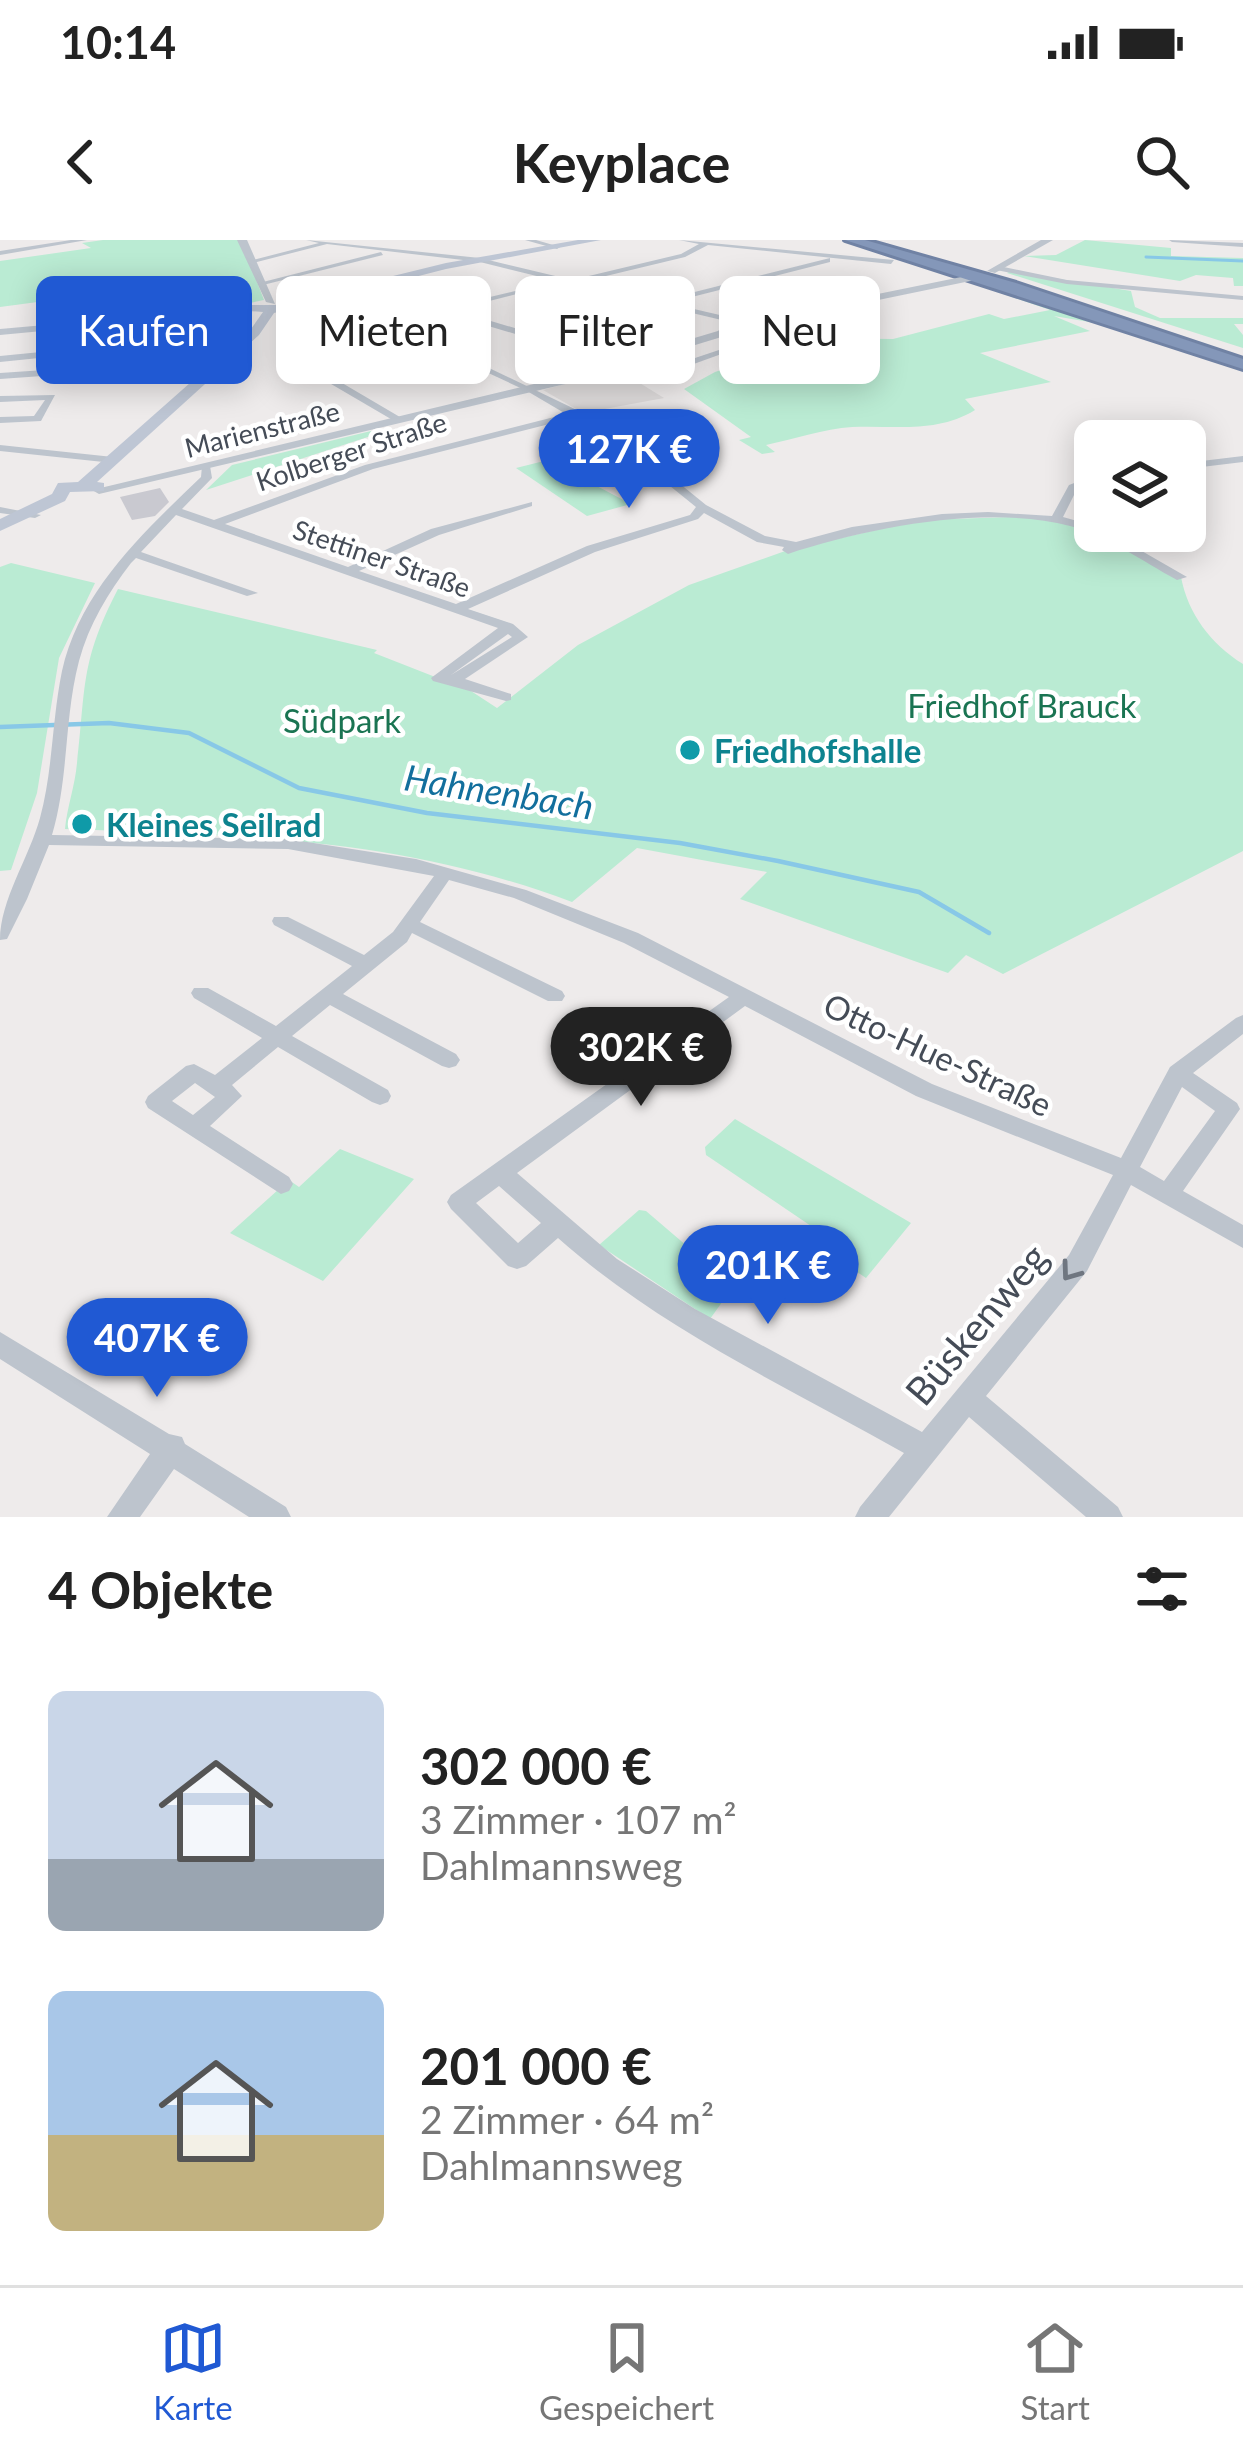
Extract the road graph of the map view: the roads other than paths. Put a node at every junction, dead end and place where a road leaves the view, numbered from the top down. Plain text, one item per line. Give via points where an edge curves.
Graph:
1 (84, 240) edge
2 (242, 240) edge
3 (309, 240) edge
4 (340, 240) edge
5 (438, 240) edge
6 (528, 240) edge
7 (596, 240) edge
8 (682, 240) edge
9 (851, 240) edge
10 (870, 240) edge
11 (1048, 240) edge
12 (1172, 240) edge
13 (329, 242) edge
14 (1227, 242) edge
15 (706, 243) edge
16 (1243, 244) edge
17 (557, 247) junction
18 (396, 250) junction
19 (0, 253) edge
20 (837, 258) junction
21 (480, 260) junction
22 (253, 261) junction
23 (891, 262) dead end
24 (996, 269) joint
25 (547, 276) edge
26 (591, 276) edge
27 (971, 278) dead end
28 (695, 294) edge
29 (880, 297) edge
30 (1243, 298) edge
31 (271, 300) junction
32 (276, 301) edge
33 (0, 332) edge
34 (252, 333) edge
35 (719, 333) edge
36 (695, 341) edge
37 (36, 355) edge
38 (0, 359) edge
39 (1243, 360) edge
40 (491, 370) edge
41 (36, 374) edge
42 (0, 376) edge
43 (197, 384) edge
44 (337, 384) edge
45 (545, 384) edge
46 (530, 388) junction
47 (0, 399) edge
48 (0, 410) edge
49 (578, 414) junction
50 (0, 420) edge
51 (400, 420) junction
52 (0, 448) edge
53 (1243, 459) edge
54 (113, 460) junction
55 (1206, 463) edge
56 (206, 467) junction
57 (92, 487) junction
58 (1074, 487) edge
59 (528, 504) dead end
60 (702, 507) junction
61 (0, 510) edge
62 (174, 510) junction
63 (31, 514) junction
64 (1057, 517) junction
65 (1074, 523) edge
66 (212, 525) junction
67 (0, 529) edge
68 (1135, 552) edge
69 (133, 553) junction
70 (349, 571) junction
71 (1181, 578) dead end
72 (252, 593) dead end
73 (456, 609) junction
74 (506, 697) dead end
75 (42, 840) junction
76 (446, 872) junction
77 (281, 921) dead end
78 (410, 924) junction
79 (0, 934) edge
80 (367, 965) junction
81 (201, 993) dead end
82 (330, 996) junction
83 (555, 996) dead end
84 (742, 998) junction
85 (1243, 1023) edge
86 (281, 1038) junction
87 (449, 1060) dead end
88 (1178, 1073) junction
89 (216, 1086) junction
90 (380, 1096) dead end
91 (194, 1127) junction
92 (1123, 1168) junction
93 (502, 1174) junction
94 (281, 1184) dead end
95 (1169, 1192) junction
96 (557, 1224) junction
97 (1243, 1237) edge
98 (0, 1344) edge
99 (968, 1399) junction
100 (172, 1447) junction
101 (923, 1448) junction
102 (122, 1517) edge
103 (276, 1517) edge
104 (871, 1517) edge
105 (1108, 1517) edge

1 - 19 street
2 - 22 street
3 - 13 street
4 - 13 street
5 - 18 street
6 - 17 street
7 - 17 main road
8 - 15 street
9 - 39 highway
10 - 39 highway
11 - 24 street
12 - 14 street
13 - 18 street
13 - 22 street
14 - 16 street
15 - 20 street
15 - 26 street via 683,256
17 - 21 main road
18 - 21 street
18 - 31 street
20 - 23 street
20 - 28 street
21 - 25 street
21 - 31 main road
22 - 31 street
24 - 30 street
27 - 29 street, Marienstraße
31 - 32 street
31 - 33 street
31 - 34 main road
35 - 36 street, Marienstraße
37 - 38 street
40 - 46 street
41 - 42 street
43 - 54 main road
44 - 51 street
45 - 46 street, Marienstraße
46 - 49 street
46 - 51 street, Marienstraße
47 - 48 street
47 - 50 street via 52,397 37,419
49 - 60 street
49 - 66 street, Kolberger Straße via 369,467
51 - 56 street, Marienstraße
52 - 54 street
53 - 55 street
54 - 57 main road
56 - 57 street, Marienstraße
56 - 62 street via 207,478
57 - 63 main road
58 - 64 street
59 - 70 street via 435,532
60 - 64 street via 792,548 920,520
60 - 73 street via 694,517 591,549
61 - 63 street
62 - 66 street, Stettiner Straße
62 - 69 street
63 - 67 main road
64 - 65 street
66 - 70 street, Stettiner Straße
68 - 71 street
69 - 72 street
69 - 75 street via 82,633
70 - 73 street, Stettiner Straße
73 - 74 street, Stettiner Straße via 521,637 454,680
75 - 76 street, Otto-Hue-Straße via 244,841
75 - 79 street
76 - 78 street
76 - 84 street, Otto-Hue-Straße via 614,930
77 - 80 street
78 - 80 street
78 - 83 street
80 - 82 street
81 - 86 street
82 - 86 street
82 - 87 street
84 - 92 street, Otto-Hue-Straße via 924,1090
84 - 93 street
85 - 88 street
86 - 89 street
86 - 90 street
88 - 92 street, Büskenweg
88 - 95 street via 1228,1109
89 - 91 street via 231,1096
89 - 91 street via 194,1072 156,1102
91 - 94 street
92 - 95 street, Otto-Hue-Straße
92 -> 99 street, Büskenweg via 1078,1263
93 - 96 street
93 - 96 street via 459,1202 518,1258
95 - 97 street, Otto-Hue-Straße
96 - 101 street via 686,1317
98 - 100 street
99 - 101 street, Büskenweg
99 - 105 street
100 - 102 street
100 - 103 street
101 - 104 street, Büskenweg

